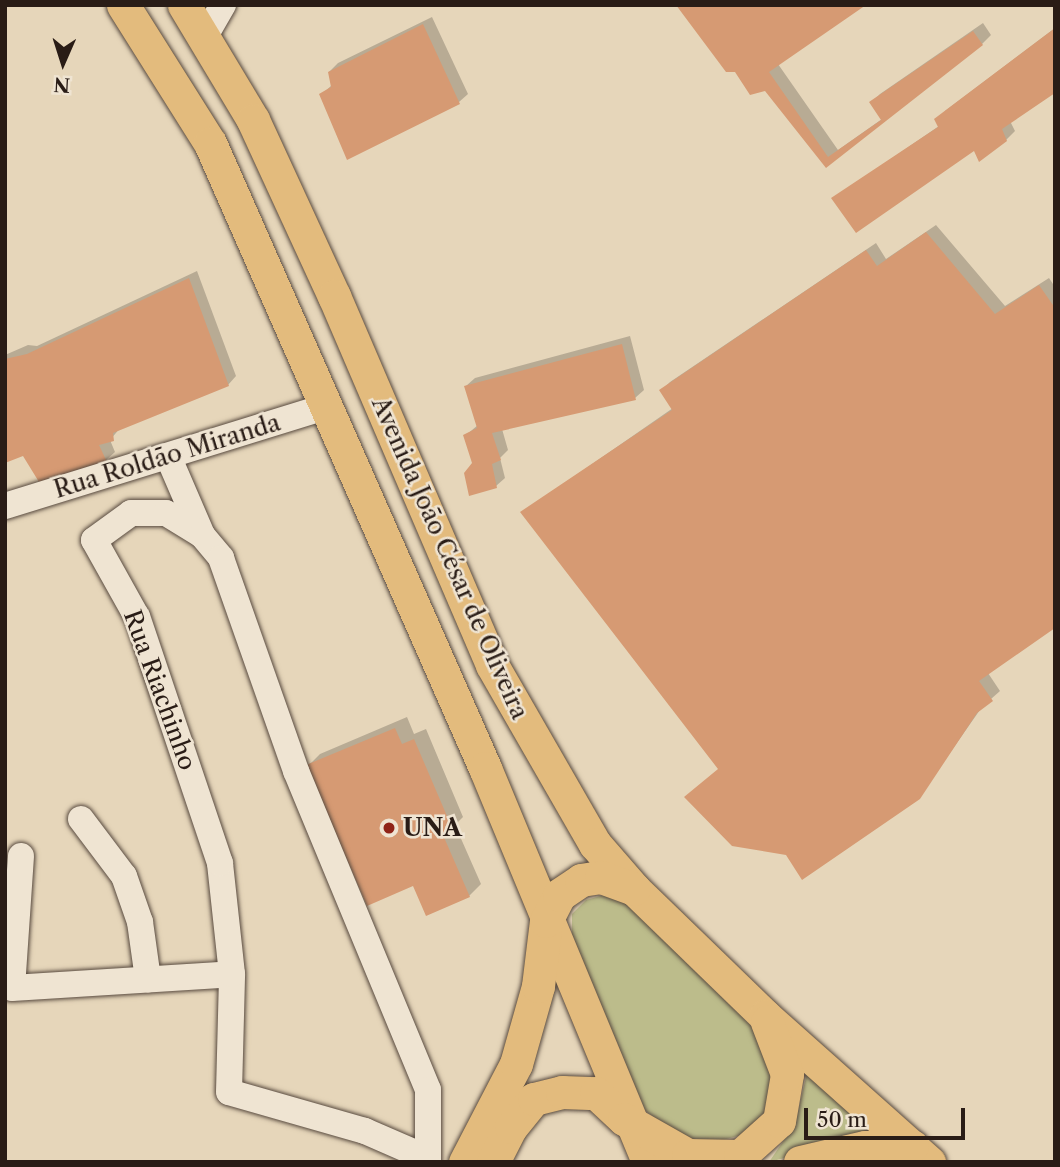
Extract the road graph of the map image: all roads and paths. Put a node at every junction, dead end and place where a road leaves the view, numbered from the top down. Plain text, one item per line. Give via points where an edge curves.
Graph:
1 (122, 5) edge
2 (184, 5) edge
3 (223, 5) edge
4 (205, 36) junction
5 (329, 406) junction
6 (168, 456) junction
7 (5, 506) edge
8 (202, 535) junction
9 (81, 818) dead end
10 (21, 856) dead end
11 (634, 889) junction
12 (546, 921) junction
13 (232, 974) junction
14 (148, 979) junction
15 (765, 1016) junction
16 (632, 1125) junction
17 (921, 1154) edge
18 (427, 1160) edge
19 (465, 1162) edge
20 (493, 1162) edge
21 (648, 1162) edge
22 (800, 1162) edge

1 - 5 main road, Avenida João César de Oliveira via 210,142
2 - 4 main road, Avenida João César de Oliveira
3 - 4 street
4 - 11 main road, Avenida João César de Oliveira via 253,120 334,296 492,665 595,844
5 - 6 street, Rua Roldão Miranda
5 - 12 main road, Avenida João César de Oliveira
6 - 7 street, Rua Roldão Miranda
6 - 8 street
8 - 13 street, Rua Riachinho via 166,513 131,513 94,540 137,617 220,863
8 - 18 street, Rua Riachinho via 221,558 296,771 428,1090
9 - 14 street via 124,876 140,922
10 - 14 street via 12,988
11 - 12 main road via 601,877 581,880 559,895
11 - 15 main road, Avenida João César de Oliveira
12 - 16 main road, Avenida João César de Oliveira
12 - 19 main road via 528,1030 516,1064
13 - 14 street
13 - 18 street, Rua Riachinho via 229,1092 365,1131
15 - 16 main road via 788,1074 779,1121 761,1141 740,1156 688,1155
15 - 17 main road, Avenida João César de Oliveira
16 - 20 main road via 596,1093 562,1092 534,1100 511,1127
16 - 21 main road, Avenida João César de Oliveira
17 - 22 main road via 865,1147

